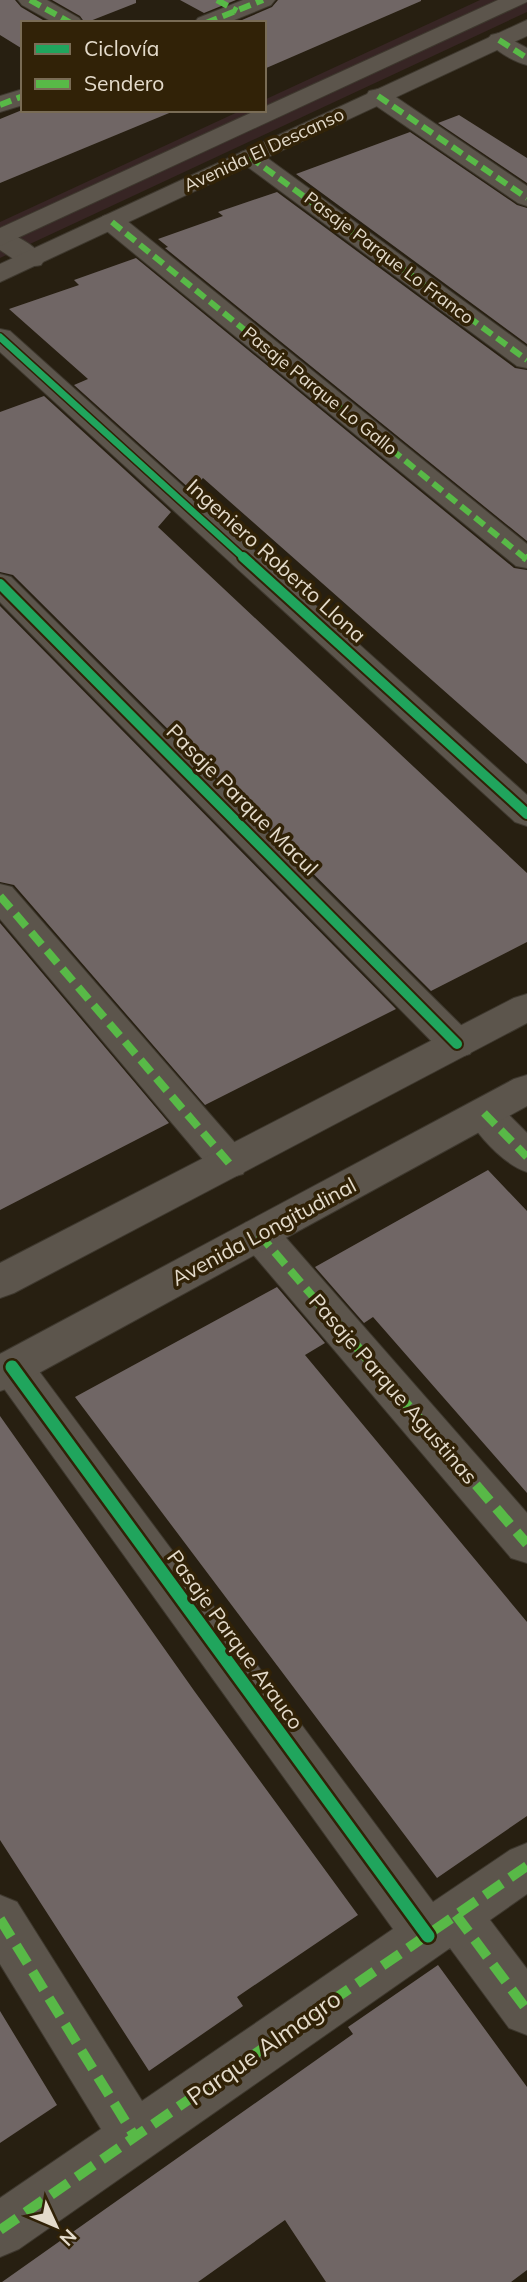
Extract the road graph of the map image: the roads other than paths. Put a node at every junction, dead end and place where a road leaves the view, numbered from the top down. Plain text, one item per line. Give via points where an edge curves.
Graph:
1 (30, 0) edge
2 (263, 0) edge
3 (517, 0) edge
4 (227, 5) edge
5 (67, 21) edge
6 (208, 21) edge
7 (527, 27) edge
8 (499, 40) junction
9 (527, 58) edge
10 (378, 96) junction
11 (250, 157) junction
12 (527, 198) edge
13 (112, 222) junction
14 (0, 238) edge
15 (32, 259) junction
16 (0, 274) edge
17 (0, 337) edge
18 (527, 360) edge
19 (527, 559) edge
20 (0, 584) edge
21 (527, 814) edge
22 (0, 896) edge
23 (527, 1007) edge
24 (457, 1044) junction
25 (527, 1089) edge
26 (484, 1113) junction
27 (527, 1157) edge
28 (229, 1163) junction
29 (259, 1234) junction
30 (0, 1282) edge
31 (6, 1370) edge
32 (527, 1544) edge
33 (527, 1866) edge
34 (0, 1919) edge
35 (442, 1925) junction
36 (527, 2010) edge
37 (135, 2137) junction
38 (0, 2230) edge

1 - 5 street
2 - 4 street
3 - 14 street, Avenida El Descanso
4 - 6 street
7 - 8 street, Avenida El Descanso
8 - 9 street
8 - 10 street, Avenida El Descanso
10 - 11 street, Avenida El Descanso
10 - 12 street
11 - 13 street, Avenida El Descanso
11 - 18 street, Pasaje Parque Lo Franco
13 - 15 street, Avenida El Descanso
13 - 19 street, Pasaje Parque Lo Gallo
14 - 15 street
15 - 16 street, Avenida El Descanso
17 - 21 street, Ingeniero Roberto Llona
20 - 24 street, Pasaje Parque Macul
22 - 28 street
23 - 24 street
24 - 28 street
25 - 26 street, Avenida Longitudinal
26 - 27 street
26 - 29 street, Avenida Longitudinal
28 - 30 street
29 - 31 street, Avenida Longitudinal
29 - 32 street, Pasaje Parque Agustinas
31 - 35 street, Pasaje Parque Arauco
33 - 35 street, Parque Almagro
34 - 37 street
35 - 36 street, Pasaje Parque Arauco
35 - 37 street, Parque Almagro
37 - 38 street, Parque Almagro

